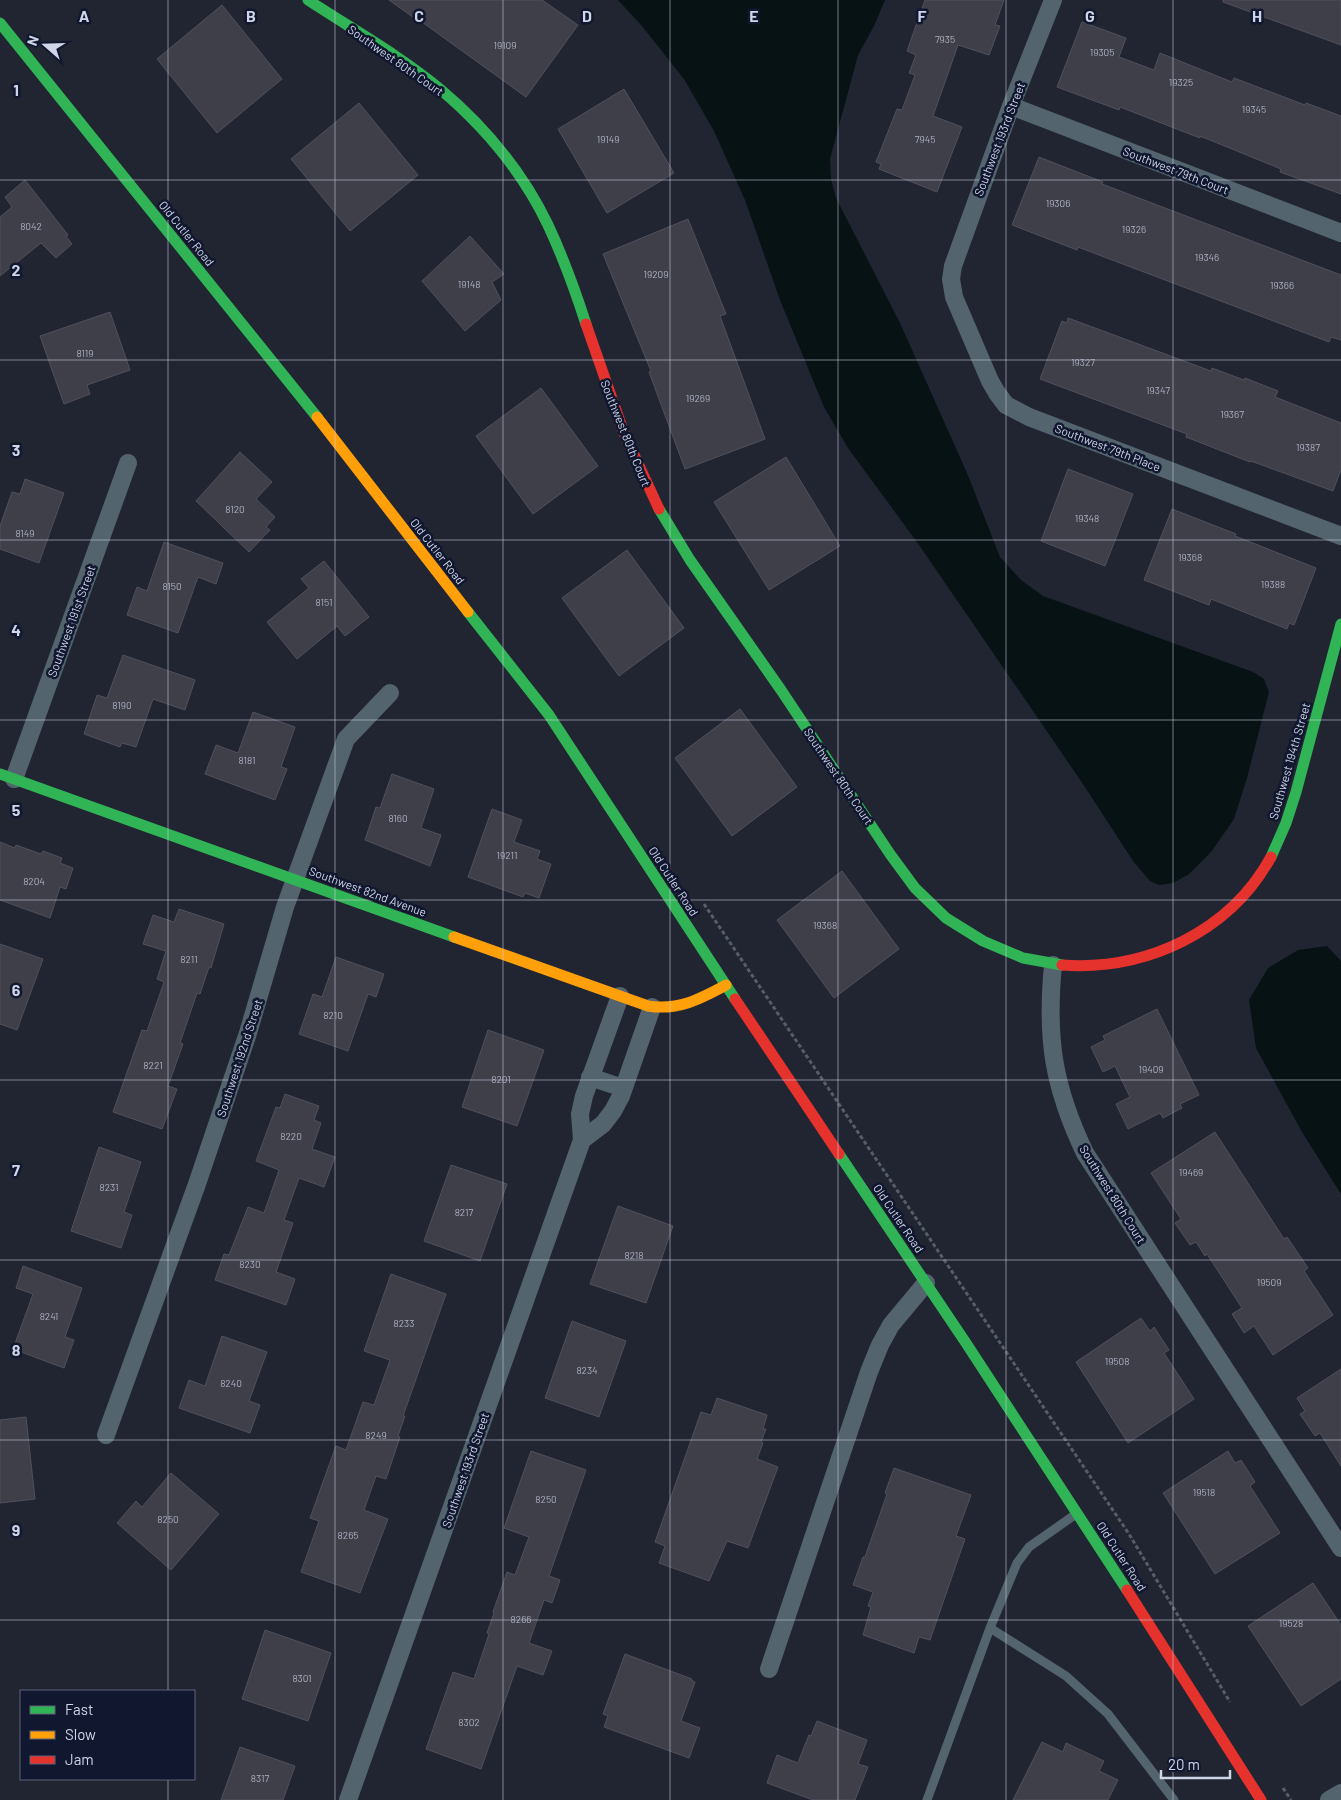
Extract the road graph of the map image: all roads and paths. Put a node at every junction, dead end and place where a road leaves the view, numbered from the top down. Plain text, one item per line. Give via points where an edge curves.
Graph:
1 (308, 0) edge
2 (1053, 0) edge
3 (0, 23) edge
4 (1011, 106) junction
5 (1341, 233) edge
6 (951, 279) joint
7 (128, 462) dead end
8 (1341, 536) edge
9 (1341, 624) edge
10 (390, 693) dead end
11 (7, 777) edge
12 (296, 879) junction
13 (1053, 964) junction
14 (726, 985) junction
15 (620, 996) junction
16 (652, 1007) junction
17 (590, 1078) junction
18 (623, 1088) junction
19 (582, 1140) junction
20 (926, 1283) junction
21 (106, 1435) dead end
22 (1078, 1513) junction
23 (1341, 1548) edge
24 (990, 1628) junction
25 (769, 1669) dead end
26 (1341, 1792) edge
27 (348, 1800) edge
28 (927, 1800) edge
29 (1174, 1800) edge
30 (1261, 1800) edge
31 (1329, 1800) edge

1 - 13 street, Southwest 80th Court via 437,87 478,126 521,179 562,253 617,414 667,523 698,574 767,669 905,876 934,908 959,927 1015,955
2 - 4 street, Southwest 193rd Street
3 - 14 street, Old Cutler Road via 292,385 550,715
4 - 5 street, Southwest 79th Court
4 - 6 street, Southwest 193rd Street via 956,256
6 - 8 street, Southwest 79th Place via 956,305 983,366 997,393 1010,408
7 - 11 street, Southwest 191st Street
9 - 13 street, Southwest 194th Street via 1286,824 1263,871 1242,898 1196,935 1157,954 1120,963
10 - 12 street, Southwest 192nd Street via 346,739
11 - 12 street, Southwest 82nd Avenue
12 - 15 street, Southwest 82nd Avenue
12 - 21 street, Southwest 192nd Street via 238,1063
13 - 23 street, Southwest 80th Court via 1050,1014 1053,1061 1064,1101 1085,1153
14 - 16 street, Southwest 82nd Avenue via 679,1008
14 - 20 street, Old Cutler Road
15 - 16 street, Southwest 82nd Avenue
15 - 17 street, Southwest 193rd Street
16 - 18 street
17 - 18 street
17 - 19 street, Southwest 193rd Street via 580,1114
18 - 19 street via 604,1124
19 - 27 street, Southwest 193rd Street
20 - 22 street, Old Cutler Road
20 - 25 street via 898,1316 880,1345
22 - 24 lane via 1029,1547 1017,1563
22 - 30 street, Old Cutler Road
24 - 28 lane
24 - 29 lane via 1066,1676 1108,1714
26 - 31 street

